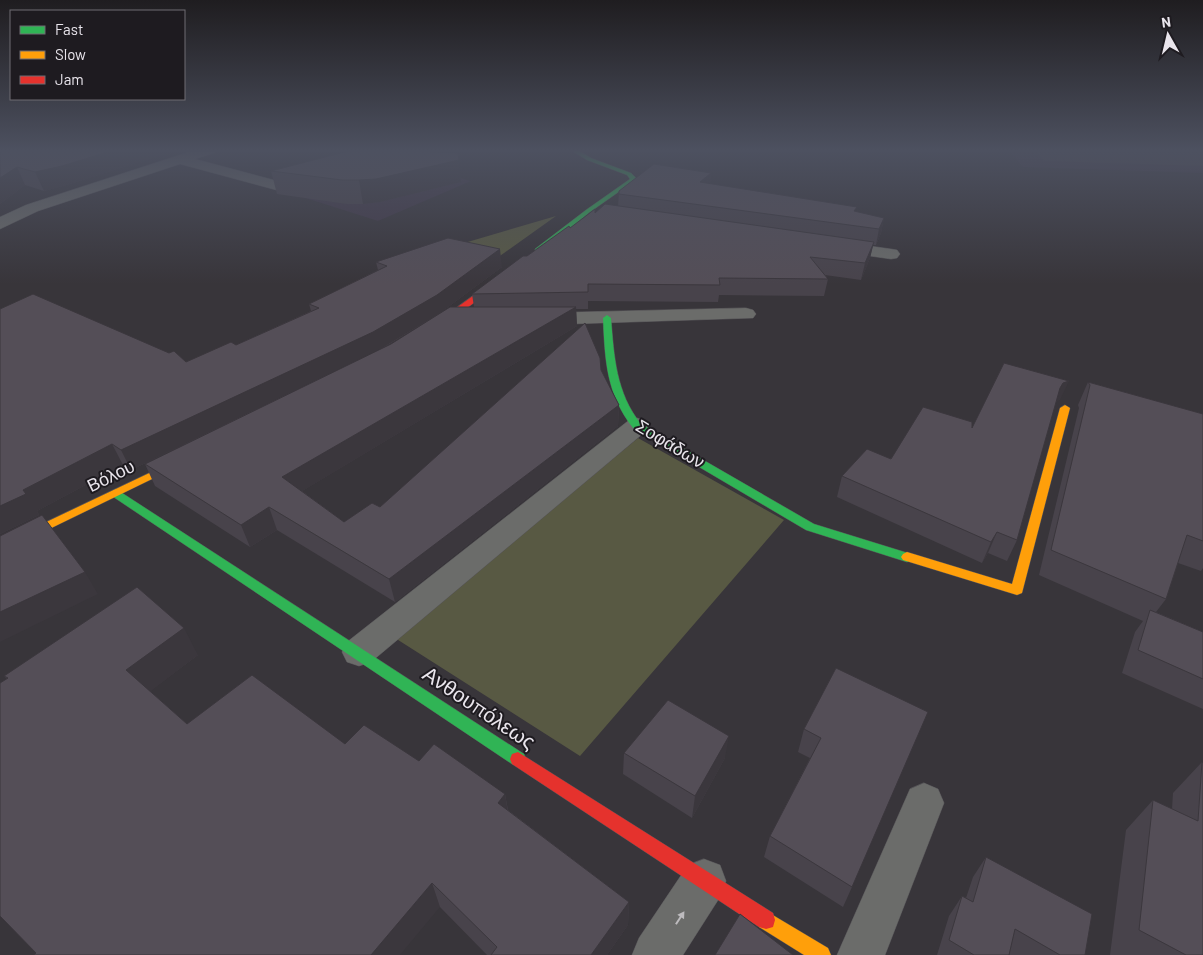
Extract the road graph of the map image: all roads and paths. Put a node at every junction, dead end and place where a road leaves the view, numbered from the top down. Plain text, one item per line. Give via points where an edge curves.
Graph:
1 (73, 195) edge
2 (612, 195) edge
3 (588, 211) junction
4 (617, 215) edge
5 (0, 224) edge
6 (822, 244) edge
7 (891, 254) dead end
8 (529, 257) edge
9 (508, 274) edge
10 (746, 314) dead end
11 (607, 318) junction
12 (448, 319) junction
13 (485, 319) edge
14 (522, 319) edge
15 (422, 336) edge
16 (1066, 408) dead end
17 (637, 426) junction
18 (194, 454) edge
19 (116, 493) junction
20 (0, 549) edge
21 (359, 652) junction
22 (924, 803) dead end
23 (704, 881) junction
24 (656, 955) edge
25 (820, 955) edge
26 (861, 955) edge

1 - 5 street via 32,208
2 - 3 street
3 - 4 street
3 - 8 street
6 - 7 street
9 - 12 street
10 - 11 street
11 - 14 street
11 - 17 street, Σοφάδων via 613,380 621,408
12 - 13 street
12 - 15 street
16 - 17 street, Σοφάδων via 1018,590 810,526
17 - 21 street
18 - 19 street, Βόλου
19 - 20 street, Βόλου
19 - 21 street, Ανθουπόλεως
21 - 23 street, Ανθουπόλεως
22 - 26 street
24 -> 23 street
23 - 25 street, Ανθουπόλεως

